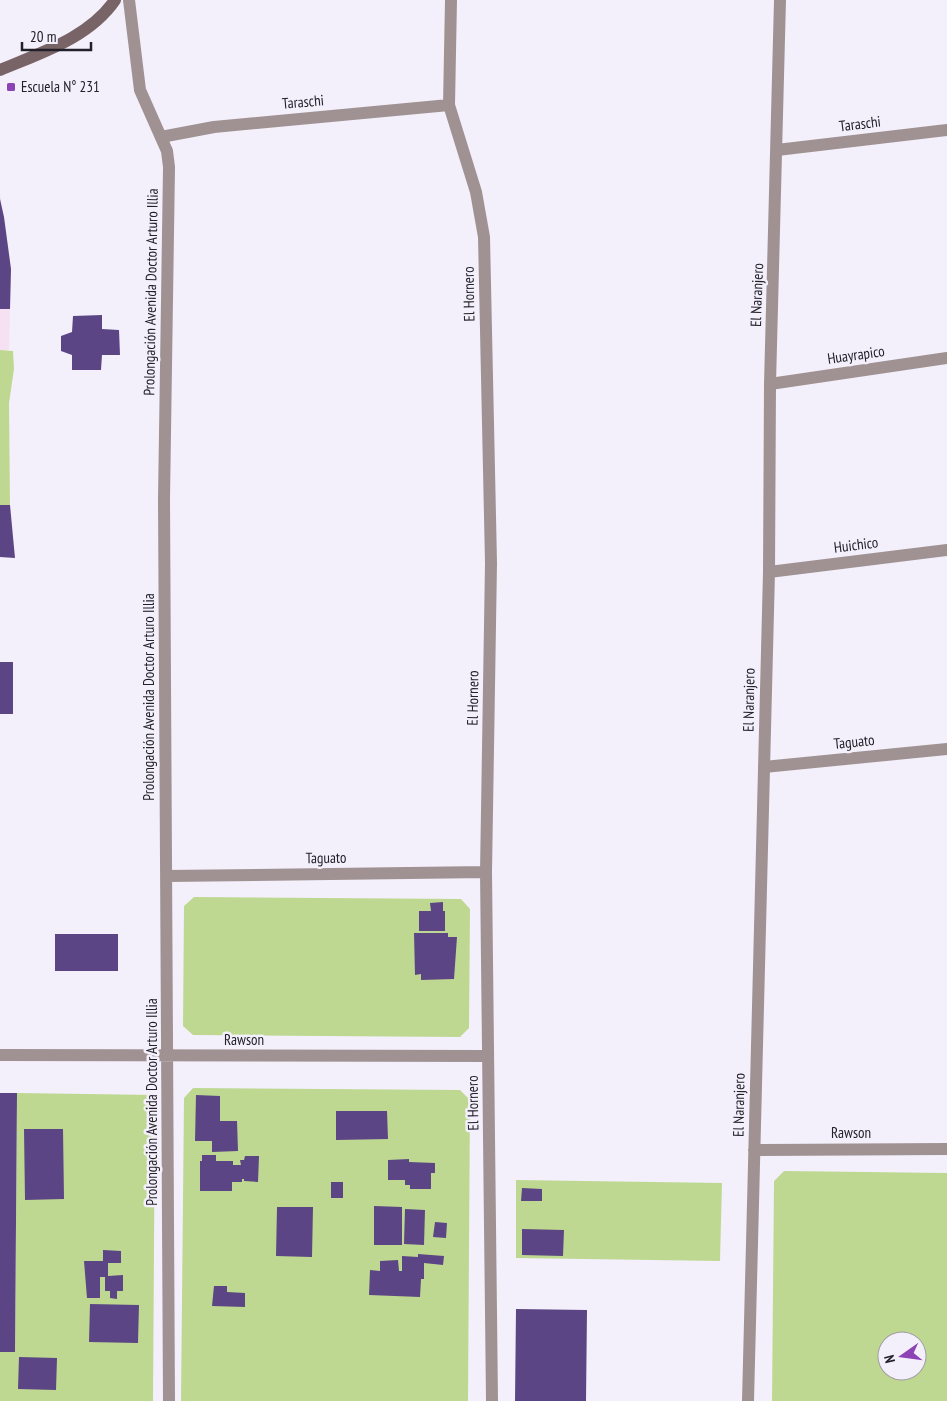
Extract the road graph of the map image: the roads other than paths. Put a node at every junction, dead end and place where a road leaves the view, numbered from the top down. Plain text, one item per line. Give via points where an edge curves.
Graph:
1 (115, 0) edge
2 (130, 0) edge
3 (451, 0) edge
4 (780, 0) edge
5 (0, 70) edge
6 (449, 105) junction
7 (947, 130) edge
8 (161, 137) junction
9 (777, 150) junction
10 (947, 358) edge
11 (770, 384) junction
12 (947, 550) edge
13 (769, 572) junction
14 (947, 749) edge
15 (764, 767) junction
16 (486, 872) junction
17 (167, 876) junction
18 (0, 1055) edge
19 (168, 1056) junction
20 (488, 1056) junction
21 (947, 1149) edge
22 (754, 1150) junction
23 (169, 1401) edge
24 (492, 1401) edge
25 (748, 1401) edge

1 - 5 street via 106,12 77,35
2 - 8 street, Prolongación Avenida Doctor Arturo Illia via 140,90
3 - 6 street, El Hornero
4 - 9 street, El Naranjero
6 - 8 street, Taraschi via 214,127
6 - 16 street, El Hornero via 476,192 484,238 491,563
7 - 9 street, Taraschi
8 - 17 street, Prolongación Avenida Doctor Arturo Illia via 169,167 164,500
9 - 11 street, El Naranjero
10 - 11 street, Huayrapico
11 - 13 street, El Naranjero
12 - 13 street, Huichico
13 - 15 street, El Naranjero
14 - 15 street, Taguato
15 - 22 street, El Naranjero
16 - 17 street, Taguato
16 - 20 street, El Hornero
17 - 19 street, Prolongación Avenida Doctor Arturo Illia
18 - 19 street, Rawson
19 - 20 street, Rawson
19 - 23 street, Prolongación Avenida Doctor Arturo Illia
20 - 24 street, El Hornero
21 - 22 street, Rawson
22 - 25 street, El Naranjero

